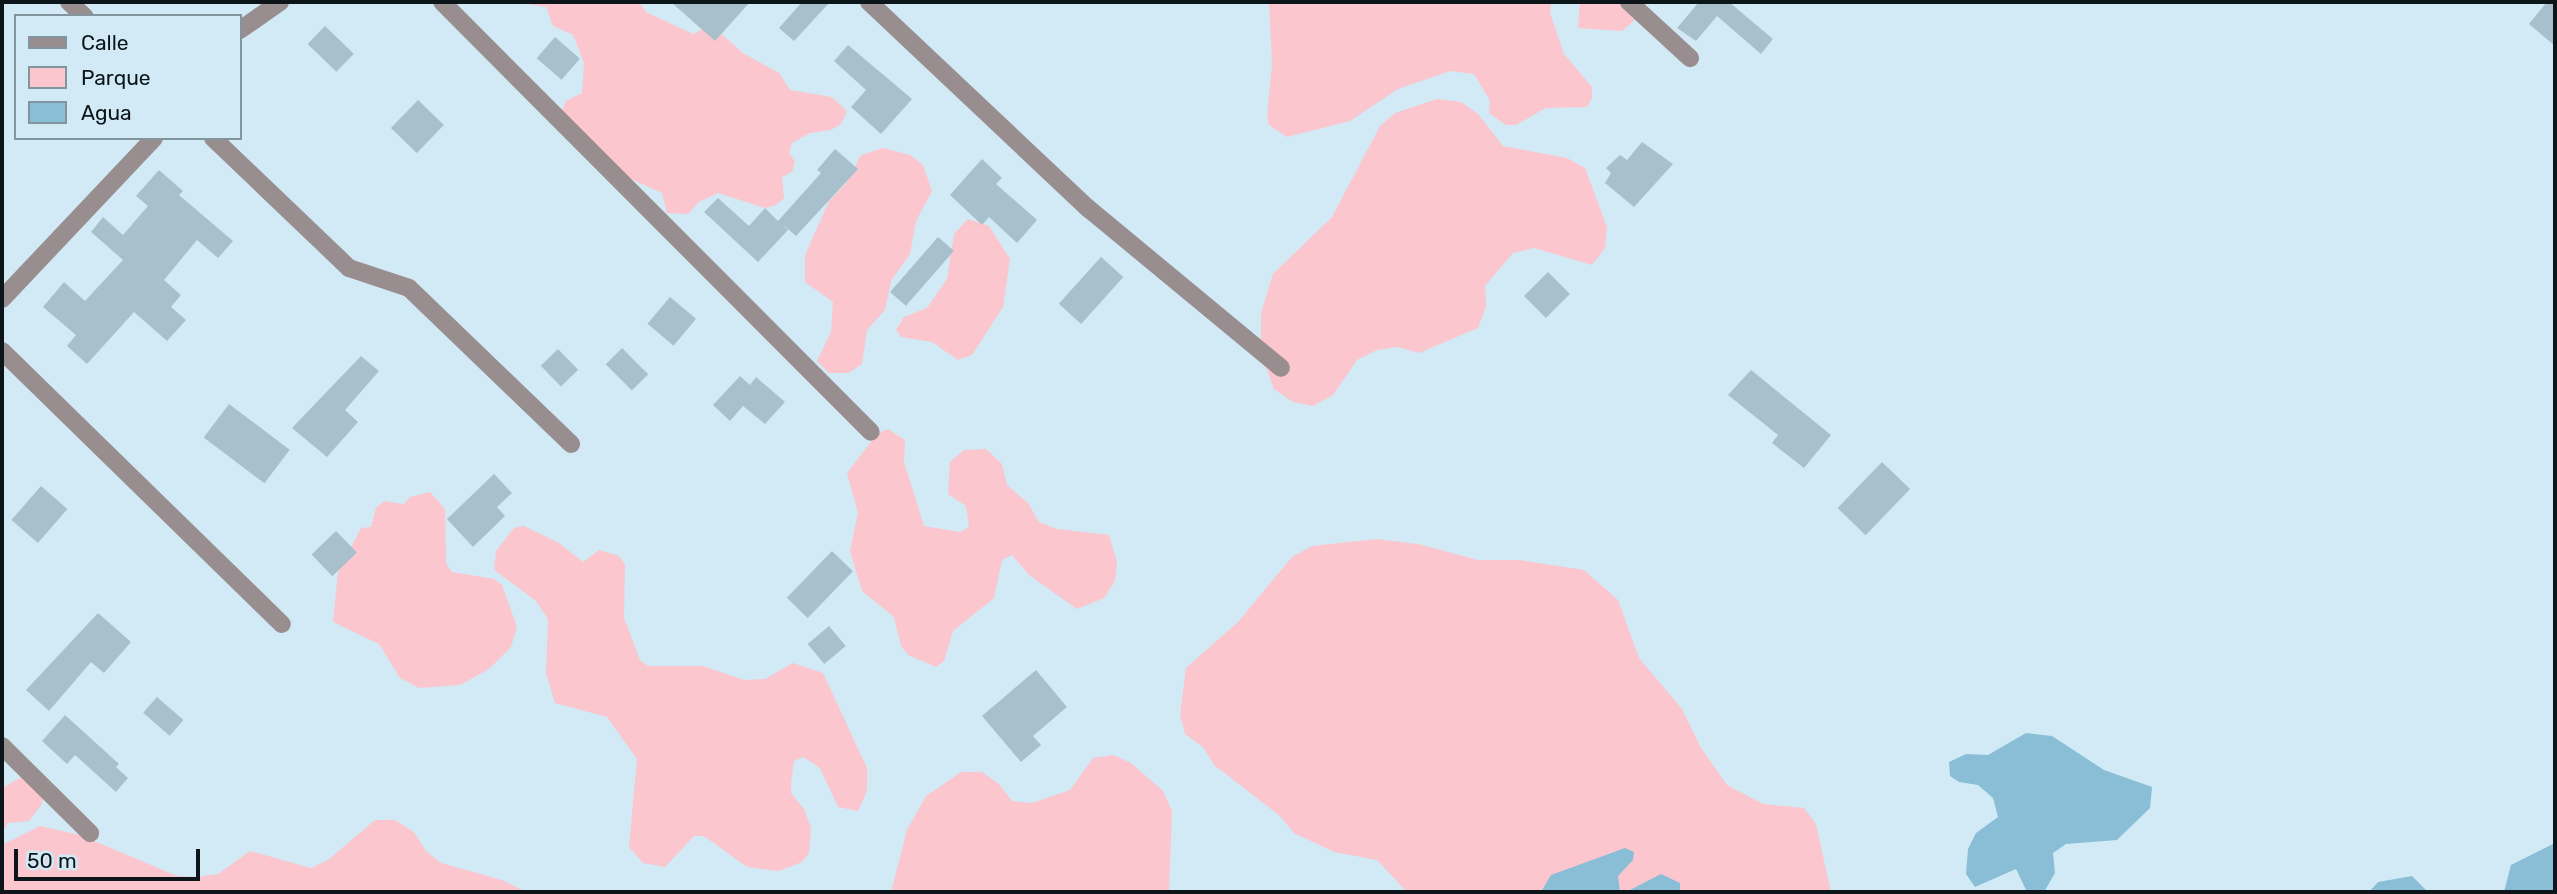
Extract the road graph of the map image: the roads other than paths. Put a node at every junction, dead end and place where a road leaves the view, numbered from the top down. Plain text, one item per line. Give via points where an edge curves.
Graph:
1 (69, 2) edge
2 (280, 2) edge
3 (442, 2) edge
4 (869, 2) edge
5 (1629, 2) edge
6 (82, 14) edge
7 (242, 29) edge
8 (1690, 58) dead end
9 (152, 140) edge
10 (215, 140) edge
11 (2, 299) edge
12 (2, 351) edge
13 (1281, 368) dead end
14 (871, 432) dead end
15 (571, 444) dead end
16 (282, 624) dead end
17 (2, 746) edge
18 (90, 833) dead end

1 - 6 street
2 - 7 street
3 - 14 street
4 - 13 street via 1089,209
5 - 8 street
9 - 11 street
10 - 15 street via 349,268 409,288
12 - 16 street
17 - 18 street

